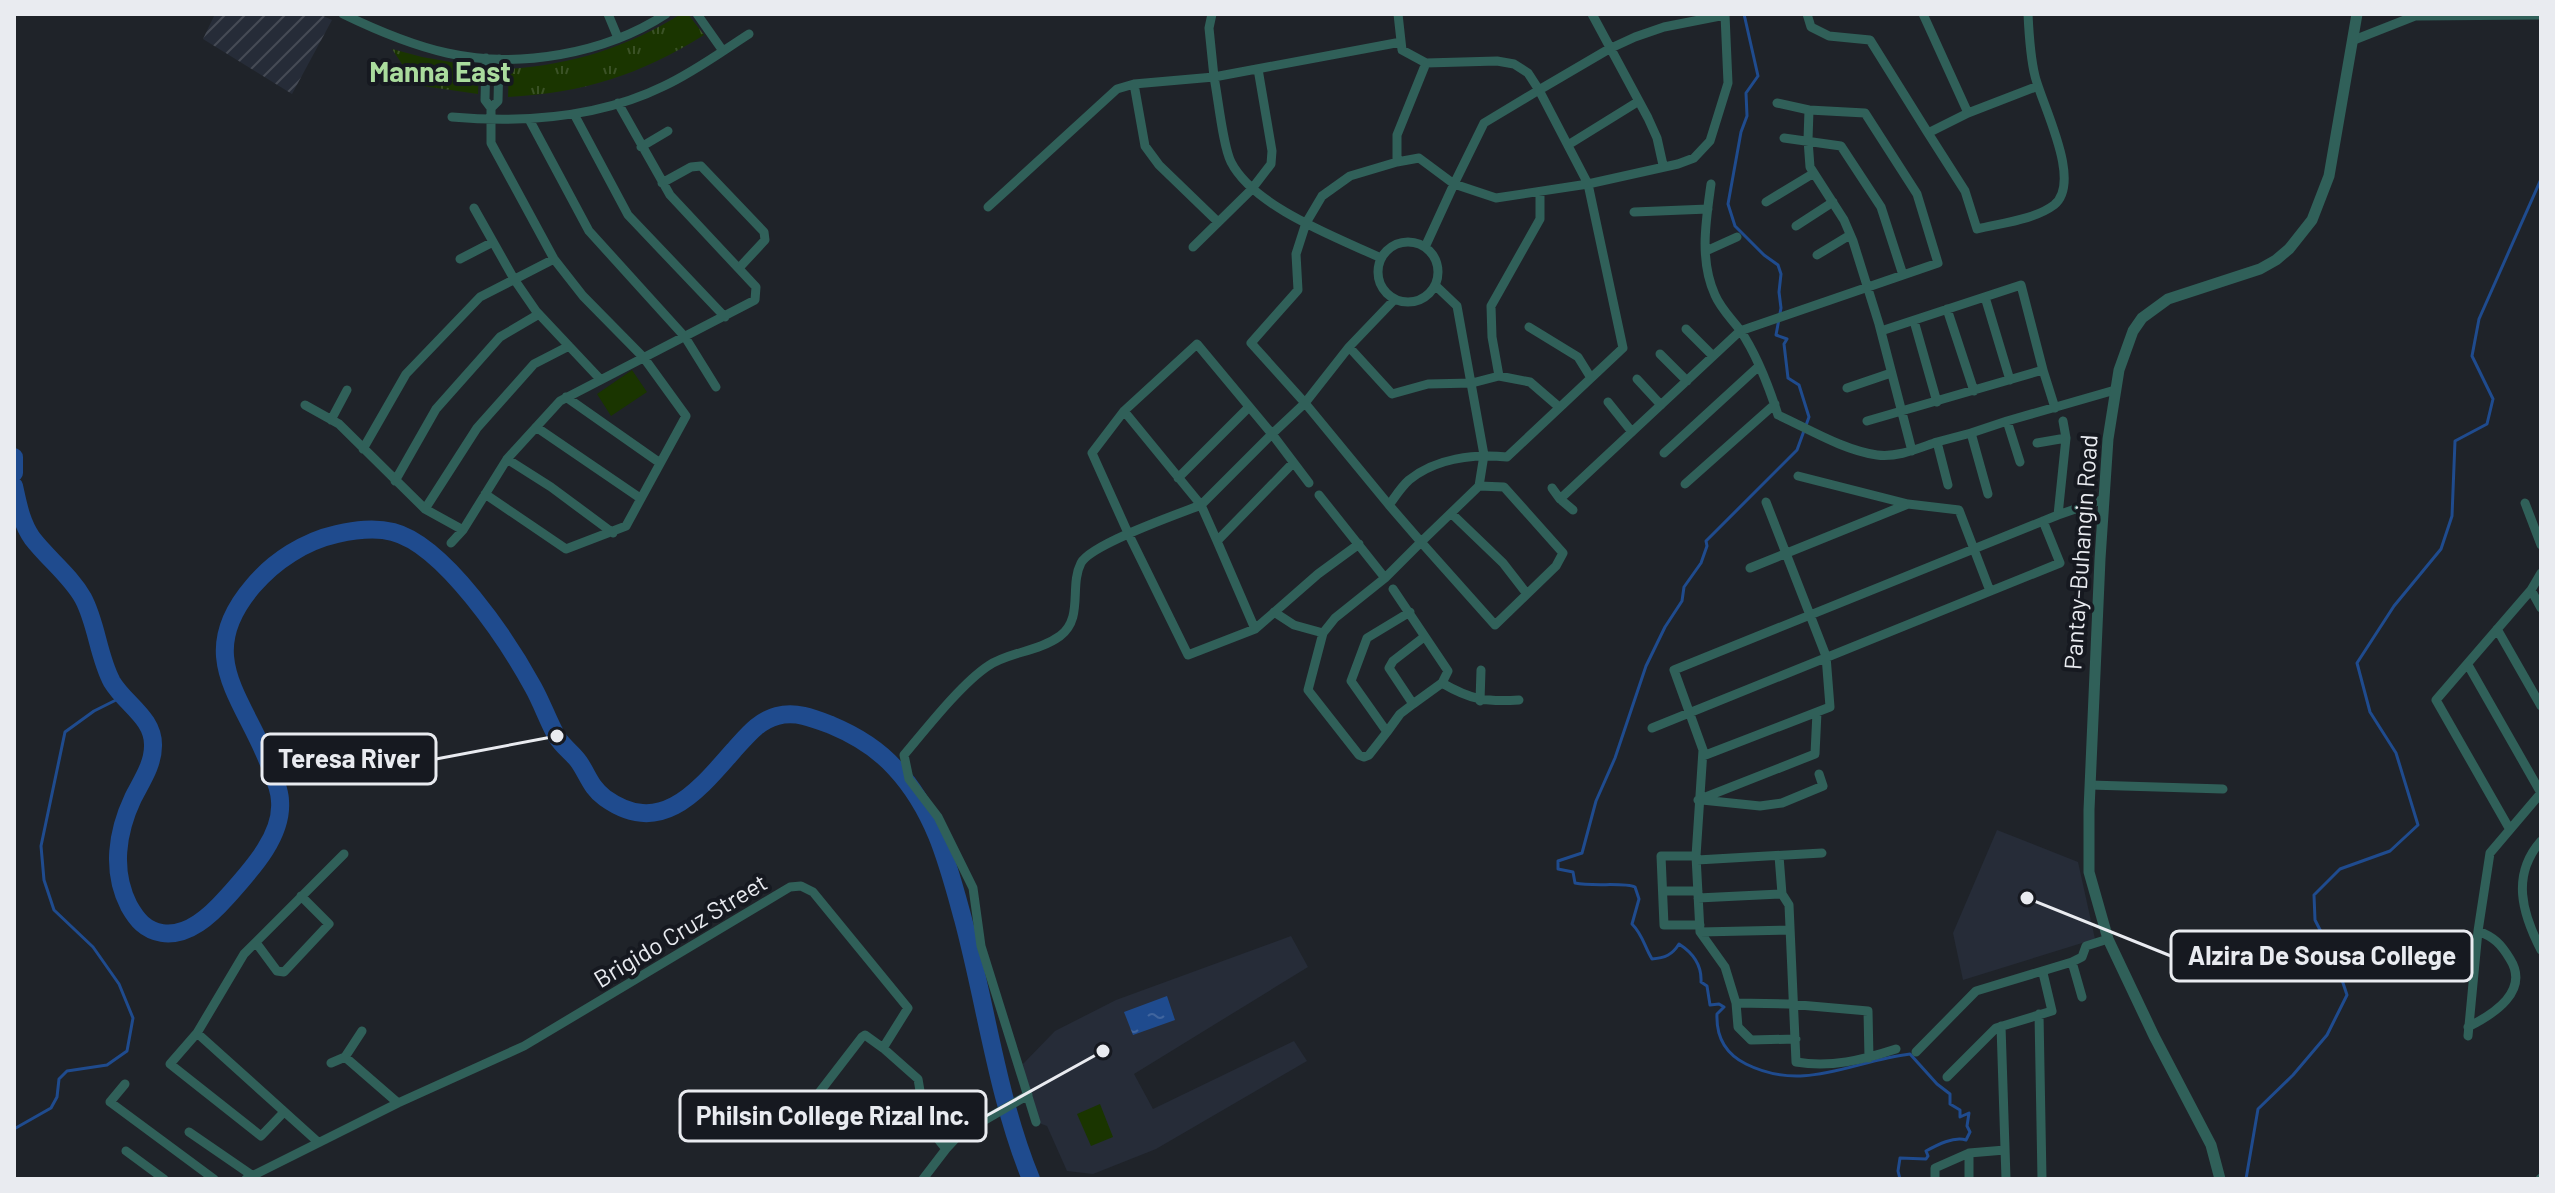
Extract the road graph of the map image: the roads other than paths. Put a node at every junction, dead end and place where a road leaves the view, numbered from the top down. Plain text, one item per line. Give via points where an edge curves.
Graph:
1 (343, 14) edge
2 (608, 14) edge
3 (666, 14) edge
4 (697, 14) edge
5 (1212, 14) edge
6 (1398, 14) edge
7 (1592, 14) edge
8 (1725, 14) edge
9 (1733, 14) edge
10 (1807, 14) edge
11 (1923, 14) edge
12 (2028, 14) edge
13 (2357, 14) edge
14 (2541, 15) edge
15 (749, 34) dead end
16 (618, 38) junction
17 (2354, 40) junction
18 (1401, 42) junction
19 (1609, 49) junction
20 (723, 51) junction
21 (486, 58) junction
22 (499, 59) junction
23 (1426, 63) junction
24 (1258, 69) junction
25 (1214, 77) junction
26 (1134, 84) junction
27 (2038, 86) junction
28 (1539, 90) junction
29 (1639, 101) junction
30 (618, 103) junction
31 (1777, 103) dead end
32 (491, 108) junction
33 (1809, 110) junction
34 (1968, 113) junction
35 (574, 114) junction
36 (452, 117) dead end
37 (529, 119) junction
38 (490, 120) junction
39 (668, 131) dead end
40 (1928, 133) junction
41 (1784, 138) dead end
42 (1808, 140) junction
43 (1568, 145) junction
44 (641, 147) junction
45 (1397, 162) junction
46 (1663, 165) junction
47 (1814, 173) junction
48 (662, 183) junction
49 (1454, 184) junction
50 (1588, 184) junction
51 (1711, 184) dead end
52 (1251, 190) junction
53 (1540, 192) junction
54 (1766, 202) dead end
55 (1833, 202) junction
56 (988, 207) dead end
57 (474, 208) dead end
58 (1708, 209) junction
59 (1634, 212) dead end
60 (1218, 222) junction
61 (1306, 223) junction
62 (1796, 226) dead end
63 (1850, 235) junction
64 (1737, 237) dead end
65 (493, 242) junction
66 (1426, 245) junction
67 (1193, 247) dead end
68 (1706, 251) junction
69 (1817, 255) dead end
70 (1381, 258) junction
71 (460, 259) dead end
72 (554, 259) junction
73 (739, 268) junction
74 (1903, 275) junction
75 (514, 279) junction
76 (1436, 286) junction
77 (1868, 288) junction
78 (1985, 297) junction
79 (1394, 300) junction
80 (1947, 309) junction
81 (539, 314) junction
82 (725, 317) junction
83 (1914, 321) junction
84 (1529, 327) dead end
85 (1686, 329) dead end
86 (1740, 331) junction
87 (1881, 331) junction
88 (685, 337) junction
89 (569, 346) junction
90 (1349, 347) junction
91 (1660, 354) dead end
92 (1713, 356) junction
93 (644, 358) junction
94 (1759, 366) junction
95 (2043, 370) junction
96 (1891, 373) junction
97 (1499, 376) junction
98 (1591, 378) junction
99 (600, 379) junction
100 (1637, 379) dead end
101 (2010, 380) junction
102 (1687, 381) junction
103 (1472, 383) junction
104 (716, 387) dead end
105 (1847, 388) dead end
106 (347, 390) dead end
107 (2115, 390) junction
108 (1974, 391) junction
109 (566, 397) junction
110 (1608, 402) dead end
111 (1937, 402) junction
112 (1305, 403) junction
113 (1775, 404) junction
114 (305, 405) dead end
115 (1661, 405) junction
116 (1249, 407) junction
117 (1559, 407) junction
118 (2055, 408) junction
119 (1900, 410) junction
120 (1124, 411) junction
121 (331, 420) junction
122 (1867, 421) dead end
123 (2007, 421) junction
124 (2063, 421) dead end
125 (536, 427) junction
126 (1632, 432) junction
127 (1971, 433) junction
128 (1272, 434) junction
129 (2066, 438) junction
130 (1937, 442) junction
131 (2037, 443) dead end
132 (363, 449) junction
133 (1912, 451) junction
134 (1664, 453) dead end
135 (1484, 455) junction
136 (507, 459) junction
137 (2020, 462) dead end
138 (660, 463) junction
139 (1293, 463) junction
140 (1798, 476) dead end
141 (1178, 478) junction
142 (395, 481) junction
143 (1309, 483) dead end
144 (1685, 484) dead end
145 (1948, 485) dead end
146 (1479, 486) junction
147 (1552, 488) dead end
148 (485, 494) junction
149 (1988, 494) dead end
150 (1319, 495) dead end
151 (640, 498) junction
152 (1560, 499) junction
153 (2104, 499) junction
154 (1766, 502) dead end
155 (2525, 503) dead end
156 (1908, 504) junction
157 (1201, 505) junction
158 (1389, 505) junction
159 (425, 509) junction
160 (1573, 510) dead end
161 (1452, 514) junction
162 (2058, 515) junction
163 (2043, 521) junction
164 (463, 530) junction
165 (613, 533) junction
166 (1128, 533) junction
167 (1217, 541) junction
168 (1421, 542) junction
169 (451, 543) dead end
170 (1359, 544) junction
171 (2541, 545) edge
172 (1974, 550) junction
173 (1786, 554) junction
174 (1750, 568) dead end
175 (2541, 573) edge
176 (1385, 578) junction
177 (1393, 589) dead end
178 (2531, 590) junction
179 (1990, 591) junction
180 (1527, 594) junction
181 (2541, 608) edge
182 (1274, 612) junction
183 (1410, 612) junction
184 (1810, 615) junction
185 (1255, 629) junction
186 (2497, 629) junction
187 (1323, 633) junction
188 (1424, 637) junction
189 (1826, 656) junction
190 (2468, 665) junction
191 (1481, 670) dead end
192 (1442, 683) junction
193 (1519, 700) dead end
194 (1480, 701) junction
195 (1413, 704) junction
196 (2541, 706) edge
197 (1817, 712) junction
198 (1689, 713) junction
199 (1652, 728) dead end
200 (1387, 732) junction
201 (1703, 756) junction
202 (1819, 774) dead end
203 (2090, 785) junction
204 (2223, 789) dead end
205 (2541, 793) edge
206 (1698, 800) junction
207 (2509, 828) junction
208 (2541, 841) edge
209 (1822, 853) dead end
210 (344, 854) dead end
211 (1779, 856) junction
212 (1696, 858) junction
213 (1663, 891) junction
214 (1698, 894) junction
215 (1782, 894) junction
216 (301, 896) junction
217 (1700, 928) junction
218 (1790, 930) junction
219 (2478, 931) junction
220 (2108, 939) junction
221 (257, 944) junction
222 (2541, 950) edge
223 (2072, 962) junction
224 (2043, 973) junction
225 (2082, 997) dead end
226 (1736, 1003) junction
227 (1794, 1004) junction
228 (2039, 1014) junction
229 (2001, 1026) junction
230 (362, 1031) dead end
231 (197, 1033) junction
232 (1796, 1039) junction
233 (883, 1048) junction
234 (1896, 1049) dead end
235 (1916, 1052) dead end
236 (345, 1057) junction
237 (1869, 1058) junction
238 (331, 1063) dead end
239 (1947, 1077) dead end
240 (125, 1084) dead end
241 (1028, 1095) junction
242 (815, 1098) dead end
243 (398, 1103) junction
244 (284, 1112) junction
245 (1036, 1122) dead end
246 (189, 1132) dead end
247 (318, 1142) junction
248 (946, 1149) junction
249 (2005, 1150) junction
250 (126, 1151) dead end
251 (1969, 1153) junction
252 (249, 1178) edge
253 (164, 1179) edge
254 (214, 1179) edge
255 (923, 1179) edge
256 (1935, 1179) edge
257 (1969, 1179) edge
258 (2006, 1179) edge
259 (2042, 1179) edge
260 (2220, 1179) edge

1 - 21 street via 404,41
2 - 16 street
3 - 16 street
4 - 20 street
5 - 25 street
6 - 18 street
7 - 19 street
8 - 9 street
8 - 19 street via 1664,27
8 - 46 street via 1728,83 1710,141 1694,158
10 - 40 street via 1811,27 1829,36 1870,40
11 - 34 street
12 - 27 street
13 - 17 street, Pantay-Buhangin Road
14 - 17 street via 2415,16
15 - 20 street
16 - 22 street via 562,53
17 - 107 street, Pantay-Buhangin Road via 2329,176 2312,220 2276,260 2168,299 2142,318 2125,351
18 - 23 street via 1402,50
18 - 24 street
19 - 28 street
19 - 29 street
20 - 30 street via 662,87
21 - 22 street
21 - 32 street via 485,100
22 - 32 street via 498,101
23 - 28 street via 1514,64
23 - 45 street via 1397,135
24 - 25 street
24 - 52 street via 1272,151 1271,164
25 - 26 street
25 - 52 street via 1230,161
26 - 56 street via 1117,89
26 - 60 street via 1145,146
27 - 34 street
27 - 40 street via 2064,161 2065,185 2057,203 2038,213 1977,229 1965,191
28 - 43 street
28 - 49 street via 1484,123
29 - 43 street
29 - 46 street
30 - 35 street
30 - 44 street
31 - 33 street
32 - 38 street
33 - 42 street
33 - 74 street via 1865,113 1917,194 1938,263
34 - 40 street
35 - 37 street
35 - 82 street via 628,215
36 - 38 street
37 - 38 street
37 - 88 street via 589,231
38 - 72 street via 491,143
39 - 44 street
41 - 42 street
42 - 47 street
42 - 74 street via 1841,146 1881,207
43 - 50 street
44 - 48 street
45 - 49 street via 1419,158
45 - 61 street via 1350,176 1322,196
46 - 50 street
47 - 54 street
47 - 55 street
48 - 73 street
48 - 73 street via 701,166 764,232 765,240
49 - 53 street via 1496,198
49 - 66 street
50 - 53 street
50 - 98 street via 1623,348
51 - 58 street
52 - 60 street
52 - 61 street
53 - 97 street via 1540,219 1491,306
55 - 62 street
55 - 63 street
57 - 65 street
58 - 59 street
58 - 68 street
60 - 67 street
61 - 70 street
61 - 112 street via 1296,254 1298,290 1251,343
63 - 69 street
63 - 77 street
64 - 68 street
65 - 71 street
65 - 75 street
66 - 70 street via 1393,246
66 - 76 street via 1440,271
68 - 86 street via 1713,292
70 - 79 street via 1382,288
72 - 75 street
72 - 93 street
73 - 82 street via 756,287 755,300
74 - 77 street
75 - 81 street
75 - 132 street via 480,297 406,374
76 - 79 street via 1410,304
76 - 103 street via 1457,306
77 - 86 street
77 - 87 street
78 - 80 street
78 - 95 street via 2021,285
78 - 101 street
79 - 90 street
80 - 83 street
80 - 108 street
81 - 89 street
81 - 142 street via 500,337 436,409
82 - 88 street
83 - 87 street
83 - 111 street
84 - 98 street via 1578,357
85 - 92 street
86 - 92 street
86 - 94 street
87 - 96 street
88 - 93 street
88 - 104 street
89 - 99 street
89 - 159 street via 534,364 477,428
90 - 103 street via 1392,394 1428,384
90 - 112 street
91 - 102 street
92 - 102 street
93 - 99 street
93 - 138 street via 686,416
94 - 113 street
94 - 134 street
95 - 101 street
95 - 118 street
96 - 105 street
96 - 119 street
97 - 103 street
97 - 117 street via 1530,382
98 - 117 street
99 - 109 street
100 - 115 street
101 - 108 street
102 - 115 street
103 - 135 street
106 - 121 street
107 - 118 street
107 - 153 street, Pantay-Buhangin Road
108 - 111 street
109 - 125 street
109 - 138 street
110 - 126 street
111 - 119 street
112 - 128 street
112 - 158 street
113 - 133 street via 1778,415 1878,456
113 - 144 street
114 - 121 street
115 - 126 street
116 - 120 street via 1197,344
116 - 128 street
116 - 141 street
117 - 135 street via 1507,457
118 - 123 street
119 - 122 street
119 - 133 street
120 - 141 street
120 - 166 street via 1092,453
121 - 132 street
123 - 127 street
123 - 137 street
124 - 129 street
125 - 136 street
125 - 151 street
126 - 152 street
127 - 130 street
127 - 149 street
128 - 139 street
128 - 157 street
129 - 131 street
129 - 162 street
130 - 133 street
130 - 145 street
132 - 142 street
135 - 146 street
135 - 158 street via 1438,463 1409,480
136 - 148 street
136 - 165 street
138 - 151 street
139 - 143 street
139 - 167 street
140 - 156 street
141 - 157 street
142 - 159 street
146 - 161 street
146 - 180 street via 1504,487 1563,553
147 - 152 street
148 - 164 street
148 - 165 street via 566,549
150 - 170 street
151 - 165 street via 626,526
152 - 160 street
153 - 162 street
153 - 203 street, Pantay-Buhangin Road
154 - 173 street
155 - 171 street
156 - 172 street via 1959,510
156 - 173 street
157 - 166 street
157 - 167 street
158 - 168 street
159 - 164 street
161 - 168 street
161 - 180 street
162 - 163 street
163 - 172 street
163 - 179 street via 2060,563
164 - 169 street
166 - 185 street via 1188,655
166 - 241 street via 1082,559 1074,581 1076,613 1063,634 989,665 904,755 909,779 938,817 973,888 981,946
167 - 185 street
168 - 176 street
168 - 180 street via 1495,625
170 - 176 street
170 - 182 street
172 - 179 street
172 - 184 street
173 - 174 street
173 - 184 street
175 - 178 street
176 - 187 street
177 - 183 street
178 - 181 street
178 - 186 street
179 - 189 street
182 - 185 street
182 - 187 street via 1294,625
183 - 188 street
183 - 200 street via 1367,638 1351,681
184 - 189 street
184 - 198 street via 1674,670
186 - 190 street
186 - 196 street
187 - 200 street via 1308,690 1359,755 1369,755
188 - 192 street via 1448,671
188 - 195 street via 1389,668
189 - 197 street via 1830,707
189 - 198 street
190 - 205 street
190 - 207 street via 2436,700
191 - 194 street
192 - 194 street
192 - 195 street
193 - 194 street
195 - 200 street
197 - 201 street
197 - 206 street via 1815,754
198 - 199 street
198 - 201 street
201 - 206 street
202 - 206 street via 1823,786 1782,803
203 - 204 street
203 - 220 street, Pantay-Buhangin Road via 2089,872
205 - 207 street
206 - 212 street
207 - 219 street via 2490,853
208 - 222 street via 2530,853 2521,879 2522,906
209 - 211 street
210 - 216 street
211 - 212 street
211 - 215 street
212 - 213 street via 1661,856
212 - 214 street
213 - 214 street
213 - 217 street via 1664,925
214 - 215 street
214 - 217 street
215 - 218 street via 1789,905
216 - 221 street
216 - 221 street via 329,924 284,972 277,971
217 - 218 street
217 - 226 street via 1725,967
218 - 227 street
219 - 219 street via 2468,1032 2513,994 2517,984 2516,968 2501,945
220 - 223 street via 2086,946 2082,957
220 - 260 street, Pantay-Buhangin Road via 2211,1145
221 - 231 street via 244,954
223 - 224 street
223 - 225 street
224 - 228 street via 2052,1011
224 - 235 street via 1976,991
226 - 227 street
226 - 232 street via 1738,1027 1751,1040
227 - 232 street
227 - 237 street via 1868,1011
228 - 229 street
228 - 259 street
229 - 239 street
229 - 249 street
230 - 236 street
231 - 244 street
231 - 244 street via 170,1064 261,1136
232 - 237 street via 1796,1062 1820,1066
233 - 242 street via 862,1037
233 - 243 street, Brigido Cruz Street via 908,1008 813,892 790,887 524,1046
233 - 248 street via 918,1079 925,1119
234 - 237 street
236 - 238 street
236 - 243 street
240 - 254 street via 110,1102
241 - 245 street
241 - 248 street via 959,1135
243 - 247 street, Brigido Cruz Street
244 - 247 street
246 - 252 street
247 - 252 street, Brigido Cruz Street
248 - 255 street
249 - 251 street
249 - 258 street
250 - 253 street
251 - 256 street via 1935,1168
251 - 257 street

